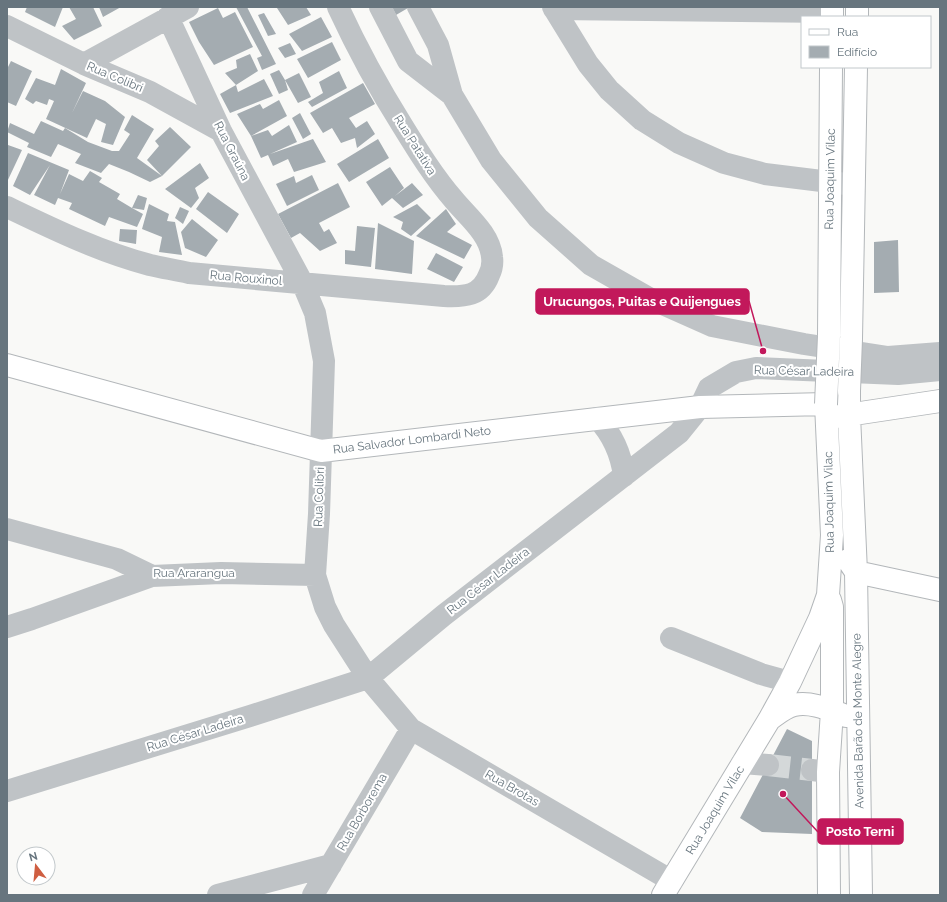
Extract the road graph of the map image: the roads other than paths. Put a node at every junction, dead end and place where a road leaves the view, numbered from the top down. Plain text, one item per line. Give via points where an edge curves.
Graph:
1 (188, 7) edge
2 (338, 7) edge
3 (380, 7) edge
4 (418, 7) edge
5 (554, 8) edge
6 (732, 8) edge
7 (832, 12) edge
8 (168, 17) junction
9 (7, 26) edge
10 (84, 64) junction
11 (831, 68) edge
12 (856, 68) edge
13 (452, 95) junction
14 (221, 131) junction
15 (830, 182) junction
16 (854, 185) junction
17 (7, 207) edge
18 (488, 277) joint
19 (302, 282) junction
20 (940, 353) edge
21 (7, 365) edge
22 (940, 370) edge
23 (940, 401) edge
24 (700, 407) junction
25 (827, 411) junction
26 (849, 415) junction
27 (597, 418) junction
28 (321, 451) junction
29 (624, 476) junction
30 (7, 529) edge
31 (832, 535) junction
32 (856, 572) junction
33 (315, 575) junction
34 (152, 576) junction
35 (940, 590) edge
36 (828, 595) junction
37 (7, 627) edge
38 (671, 638) dead end
39 (368, 678) junction
40 (790, 682) junction
41 (832, 711) junction
42 (769, 720) junction
43 (858, 720) junction
44 (411, 729) junction
45 (742, 763) junction
46 (768, 765) tunnel mouth
47 (7, 791) edge
48 (331, 865) junction
49 (276, 888) edge
50 (668, 888) edge
51 (218, 895) edge
52 (313, 895) edge
53 (829, 895) edge
54 (861, 895) edge

1 - 8 street
2 - 18 street, Rua Patativa via 390,106 424,161 490,246 492,266
3 - 13 street via 408,61
4 - 13 street via 438,45
5 - 6 street
5 - 15 street via 588,64 609,90 642,120 679,143 724,163 765,174
6 - 7 street
8 - 10 street
8 - 14 street, Rua Graúna
9 - 10 street, Rua Colibri
10 - 14 street, Rua Colibri via 150,92
11 - 15 main road, Rua Joaquim Vilac
12 - 16 main road, Rua Joaquim Vilac
13 - 20 street via 491,160 538,218 591,265 649,298 712,326 804,344 888,357
14 - 19 street, Rua Graúna
15 - 16 street
15 - 25 main road, Rua Joaquim Vilac, bridge
16 - 26 main road, Rua Joaquim Vilac, bridge
17 - 19 street, Rua Rouxinol via 64,234 149,265 189,273
18 - 19 street, Rua Rouxinol via 482,288 460,297
19 - 28 street, Rua Colibri via 315,313 324,361
21 - 28 main road, Rua Salvador Lombardi Neto
22 - 24 street, Rua César Ladeira via 898,374 756,368 736,372 709,388
23 - 26 main road, Rua Salvador Lombardi Neto
24 - 25 main road, Rua Salvador Lombardi Neto
24 - 27 main road, Rua Salvador Lombardi Neto
24 - 29 street, Rua César Ladeira via 679,433
25 - 26 main road, Rua Salvador Lombardi Neto
25 - 31 main road, Rua Joaquim Vilac
26 - 32 main road, Rua Joaquim Vilac
27 - 28 main road, Rua Salvador Lombardi Neto
27 - 29 street via 614,441 620,454
28 - 33 street, Rua Colibri
29 - 39 street, Rua César Ladeira via 444,615
30 - 34 street, Rua Ararangua via 117,559
31 - 32 main road
31 - 36 main road, Rua Joaquim Vilac
32 - 35 main road
32 - 43 main road, Avenida Barão de Monte Alegre
33 - 34 street, Rua Ararangua via 221,573
33 - 39 street, Rua Colibri via 325,607 334,625
34 - 37 street
36 - 40 main road, Rua Joaquim Vilac
36 - 41 main road, Avenida Barão de Monte Alegre via 832,607
38 - 40 street via 761,674
39 - 44 street, Rua Brotas
39 - 47 street, Rua César Ladeira
40 - 42 main road, Rua Joaquim Vilac
41 - 42 main road via 805,704 793,705
41 - 43 main road
41 - 53 main road, Avenida Barão de Monte Alegre via 820,771
42 - 45 main road, Rua Joaquim Vilac
43 - 54 main road, Avenida Barão de Monte Alegre
44 - 48 street, Rua Borborema
44 - 50 street, Rua Brotas
45 - 46 street
45 - 50 main road, Rua Joaquim Vilac
48 - 49 street
48 - 52 street, Rua Borborema
49 - 51 street

